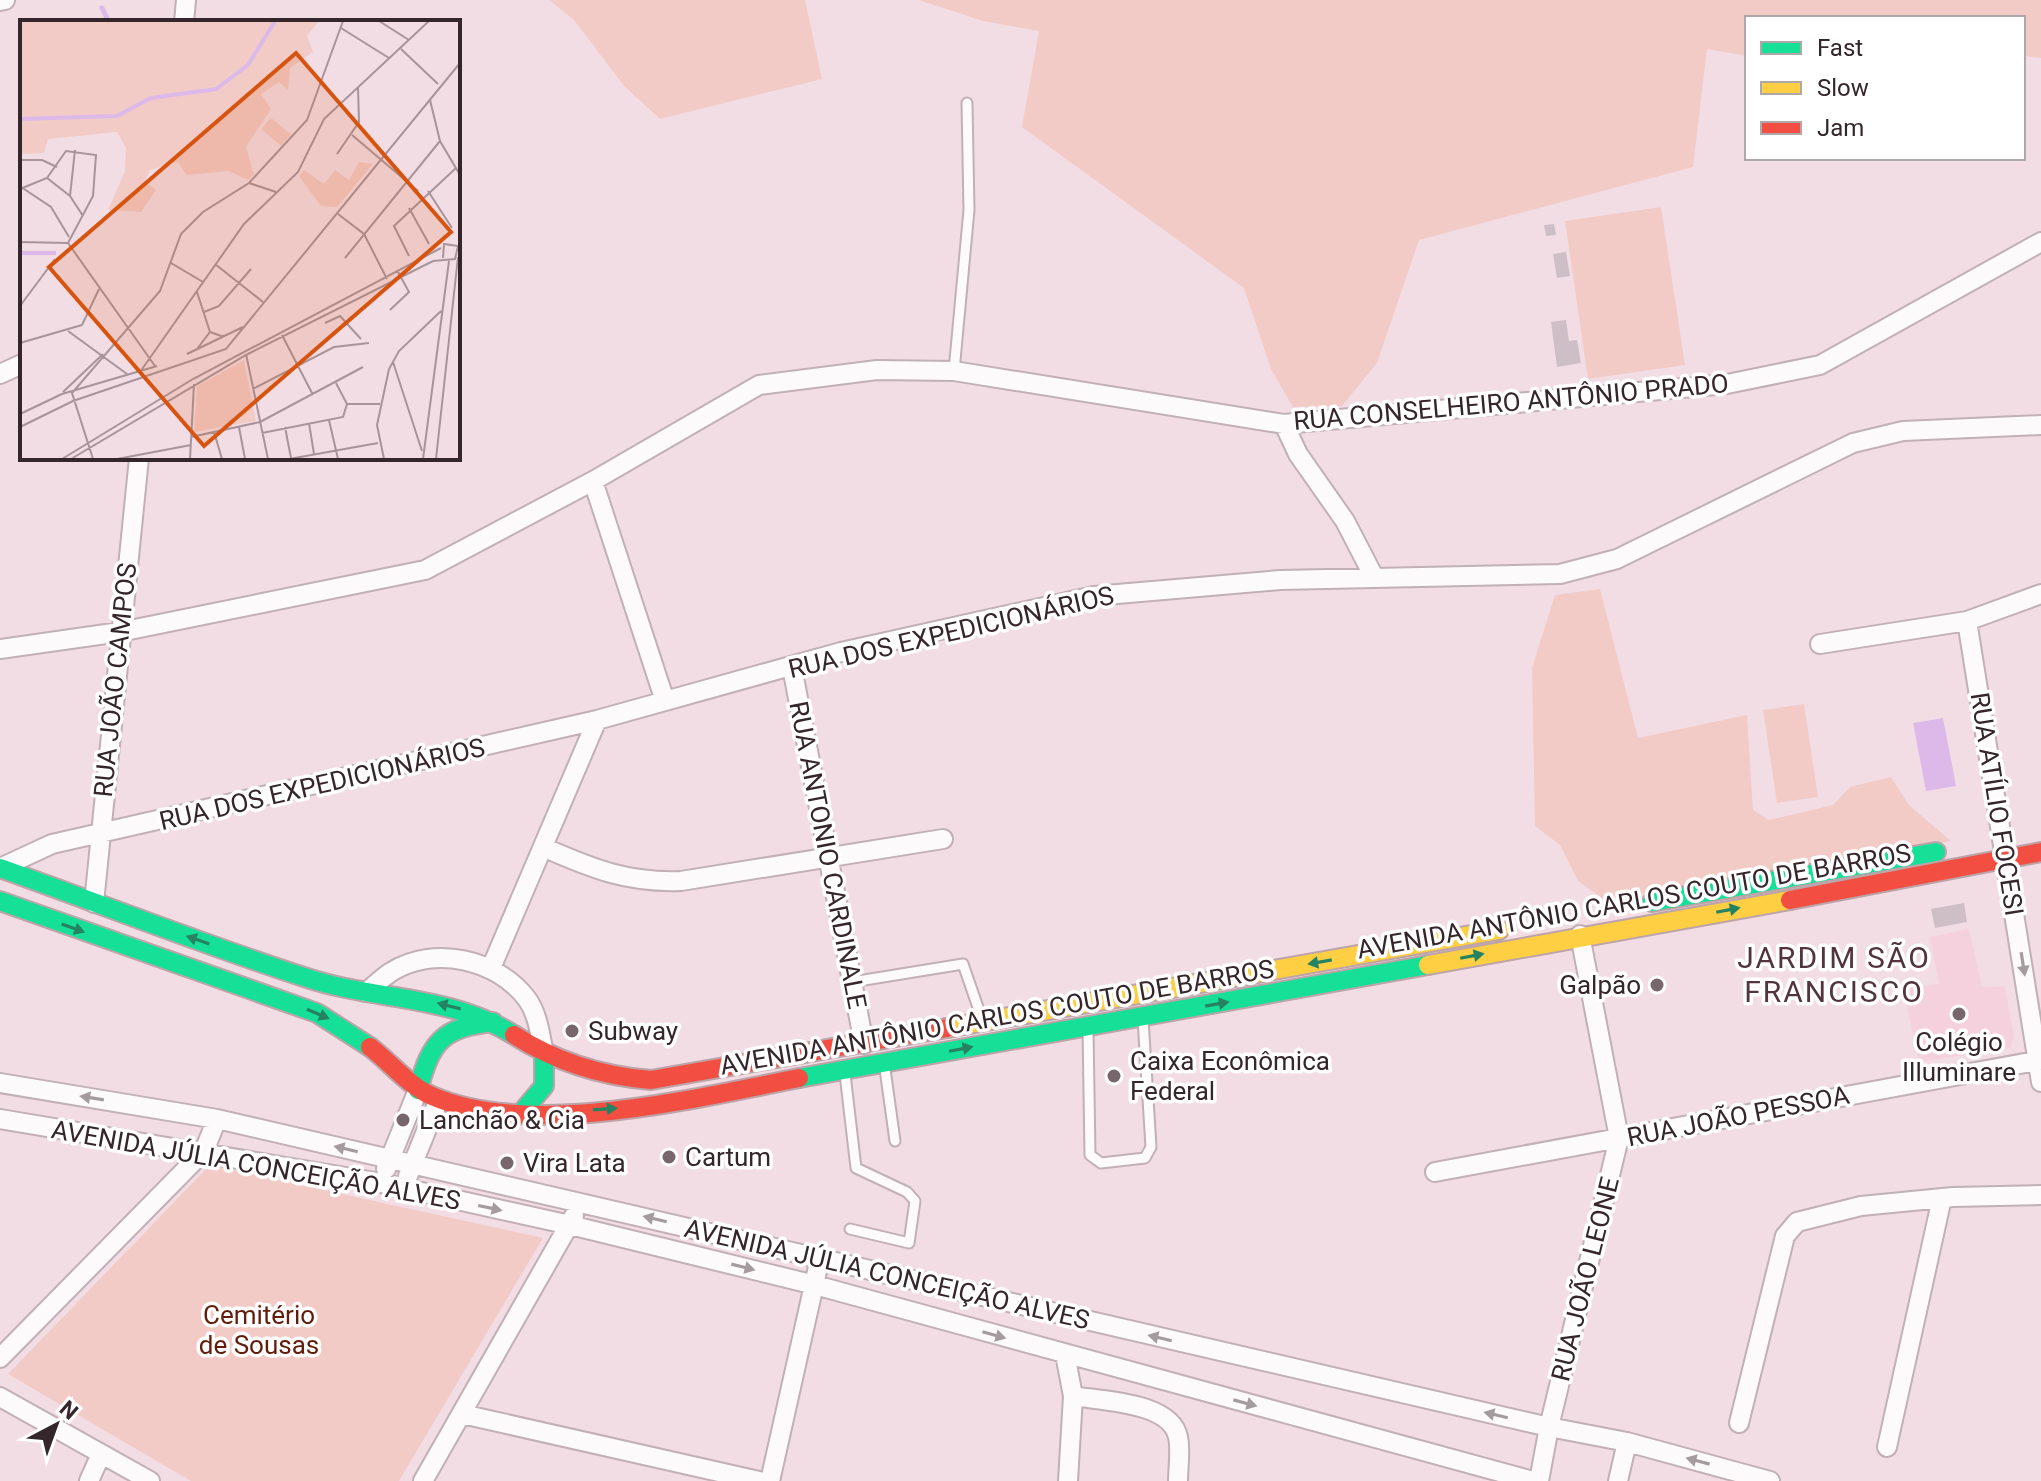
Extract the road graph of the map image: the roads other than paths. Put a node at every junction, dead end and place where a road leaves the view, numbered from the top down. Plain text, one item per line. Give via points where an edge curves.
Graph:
1 (186, 0) edge
2 (184, 20) edge
3 (967, 103) dead end
4 (2041, 242) edge
5 (20, 365) edge
6 (954, 371) junction
7 (0, 374) edge
8 (1284, 424) junction
9 (2041, 425) edge
10 (139, 460) edge
11 (593, 481) junction
12 (1374, 577) junction
13 (2041, 594) edge
14 (1967, 621) junction
15 (120, 632) junction
16 (1820, 644) dead end
17 (0, 649) edge
18 (792, 667) junction
19 (665, 701) junction
20 (597, 720) junction
21 (100, 835) junction
22 (2022, 836) edge
23 (943, 839) dead end
24 (1980, 844) dead end
25 (545, 848) junction
26 (1956, 849) dead end
27 (2041, 852) edge
28 (827, 859) junction
29 (2006, 859) junction
30 (0, 868) edge
31 (0, 901) edge
32 (94, 903) junction
33 (1628, 907) dead end
34 (1518, 926) dead end
35 (1580, 935) junction
36 (491, 968) junction
37 (852, 982) junction
38 (366, 992) junction
39 (1143, 1016) junction
40 (495, 1022) junction
41 (983, 1023) junction
42 (1088, 1025) junction
43 (864, 1044) junction
44 (544, 1053) junction
45 (2039, 1060) edge
46 (884, 1065) junction
47 (845, 1071) junction
48 (2041, 1082) edge
49 (0, 1083) edge
50 (418, 1090) junction
51 (439, 1099) junction
52 (523, 1111) junction
53 (0, 1119) edge
54 (217, 1119) junction
55 (1619, 1138) junction
56 (895, 1141) dead end
57 (204, 1151) junction
58 (390, 1159) junction
59 (412, 1165) junction
60 (1435, 1172) dead end
61 (381, 1183) junction
62 (403, 1190) junction
63 (2041, 1195) edge
64 (1942, 1198) junction
65 (581, 1202) junction
66 (570, 1225) junction
67 (850, 1229) dead end
68 (820, 1258) junction
69 (815, 1285) junction
70 (1065, 1354) junction
71 (0, 1358) edge
72 (1073, 1396) junction
73 (0, 1397) edge
74 (462, 1414) junction
75 (1739, 1423) dead end
76 (1549, 1427) junction
77 (1627, 1442) junction
78 (1887, 1447) dead end
79 (101, 1454) junction
80 (89, 1481) edge
81 (150, 1481) edge
82 (423, 1481) edge
83 (759, 1481) edge
84 (770, 1481) edge
85 (1068, 1481) edge
86 (1178, 1481) edge
87 (1536, 1481) edge
88 (1618, 1481) edge
89 (1770, 1481) edge

1 - 2 street
3 - 6 lane via 969,210
4 - 8 street, RUA CONSELHEIRO ANTÔNIO PRADO via 1820,365 1727,384
5 - 7 street
6 - 8 street, RUA CONSELHEIRO ANTÔNIO PRADO
6 - 11 street, RUA CONSELHEIRO ANTÔNIO PRADO via 877,370 759,385
8 - 12 street
9 - 12 street, RUA DOS EXPEDICIONÁRIOS via 1903,431 1853,443 1617,559 1560,574
10 - 15 street, RUA JOÃO CAMPOS
11 - 15 street, RUA CONSELHEIRO ANTÔNIO PRADO via 425,570
11 - 19 street
12 - 18 street, RUA DOS EXPEDICIONÁRIOS via 1094,596
13 - 14 street
14 - 16 street
14 - 22 street, RUA ATÍLIO FOCESI
15 - 17 street, RUA CONSELHEIRO ANTÔNIO PRADO
15 - 21 street, RUA JOÃO CAMPOS
18 - 19 street, RUA DOS EXPEDICIONÁRIOS
18 - 28 street, RUA ANTONIO CARDINALE
19 - 20 street, RUA DOS EXPEDICIONÁRIOS
20 - 21 street, RUA DOS EXPEDICIONÁRIOS
20 - 25 street
21 - 30 street, RUA DOS EXPEDICIONÁRIOS via 52,844
21 - 32 street, RUA JOÃO CAMPOS
22 - 24 main road
22 - 29 street, RUA ATÍLIO FOCESI
23 - 28 street
25 - 28 street via 602,872 644,882
25 - 36 street
26 - 33 main road, AVENIDA ANTÔNIO CARLOS COUTO DE BARROS
27 - 29 main road, AVENIDA ANTÔNIO CARLOS COUTO DE BARROS
28 - 37 street, RUA ANTONIO CARDINALE
35 -> 29 main road, AVENIDA ANTÔNIO CARLOS COUTO DE BARROS
29 -> 45 street, RUA ATÍLIO FOCESI
30 - 32 main road, AVENIDA ANTÔNIO CARLOS COUTO DE BARROS
31 -> 50 main road, AVENIDA ANTÔNIO CARLOS COUTO DE BARROS via 317,1013 362,1040
38 -> 32 main road, AVENIDA ANTÔNIO CARLOS COUTO DE BARROS via 306,978
34 -> 41 main road, AVENIDA ANTÔNIO CARLOS COUTO DE BARROS
39 -> 35 main road, AVENIDA ANTÔNIO CARLOS COUTO DE BARROS
35 - 55 street, RUA JOÃO LEONE
36 - 38 street via 458,959 427,959 392,971
36 - 44 street via 528,1000
37 - 41 lane via 963,964
37 - 43 street, RUA ANTONIO CARDINALE
40 -> 38 main road, AVENIDA ANTÔNIO CARLOS COUTO DE BARROS via 445,1004
39 - 42 main road, AVENIDA ANTÔNIO CARLOS COUTO DE BARROS
39 - 42 lane via 1151,1147 1145,1158 1101,1163 1090,1155
40 - 44 main road, AVENIDA ANTÔNIO CARLOS COUTO DE BARROS
40 - 50 main road via 468,1023 433,1043
41 - 43 main road, AVENIDA ANTÔNIO CARLOS COUTO DE BARROS
46 -> 42 main road, AVENIDA ANTÔNIO CARLOS COUTO DE BARROS
43 - 44 main road, AVENIDA ANTÔNIO CARLOS COUTO DE BARROS via 651,1080 622,1078
44 - 52 main road via 548,1084
45 - 48 street, RUA ATÍLIO FOCESI
45 - 55 street, RUA JOÃO PESSOA
46 - 47 main road, AVENIDA ANTÔNIO CARLOS COUTO DE BARROS
46 - 56 lane
52 -> 47 main road, AVENIDA ANTÔNIO CARLOS COUTO DE BARROS via 630,1107
47 - 67 lane via 856,1168 915,1201 909,1243
54 -> 49 street, AVENIDA JÚLIA CONCEIÇÃO ALVES
50 - 51 main road, AVENIDA ANTÔNIO CARLOS COUTO DE BARROS
50 - 58 street
51 - 52 main road, AVENIDA ANTÔNIO CARLOS COUTO DE BARROS via 496,1112
51 - 59 street
53 - 57 street, AVENIDA JÚLIA CONCEIÇÃO ALVES
54 - 57 street
58 -> 54 street, AVENIDA JÚLIA CONCEIÇÃO ALVES
55 - 60 street, RUA JOÃO PESSOA
55 - 76 street, RUA JOÃO LEONE
57 - 61 street, AVENIDA JÚLIA CONCEIÇÃO ALVES
57 - 71 street
58 - 59 street, AVENIDA JÚLIA CONCEIÇÃO ALVES
58 - 61 street
59 - 62 street
59 - 65 street, AVENIDA JÚLIA CONCEIÇÃO ALVES
61 - 62 street, AVENIDA JÚLIA CONCEIÇÃO ALVES
62 -> 66 street, AVENIDA JÚLIA CONCEIÇÃO ALVES
63 - 64 street
64 - 75 street via 1861,1206 1797,1222 1785,1236
64 - 78 street
65 - 66 street
68 -> 65 street, AVENIDA JÚLIA CONCEIÇÃO ALVES
66 -> 69 street, AVENIDA JÚLIA CONCEIÇÃO ALVES
66 - 74 street
68 - 69 street
76 -> 68 street, AVENIDA JÚLIA CONCEIÇÃO ALVES
69 -> 70 street, AVENIDA JÚLIA CONCEIÇÃO ALVES
69 - 84 street
70 - 72 street
70 -> 87 street, AVENIDA JÚLIA CONCEIÇÃO ALVES
72 - 85 street
72 - 86 street via 1154,1410 1166,1418 1178,1437
73 - 79 street
74 - 82 street
74 - 83 street
76 - 77 street, AVENIDA JÚLIA CONCEIÇÃO ALVES
76 - 87 street, RUA JOÃO LEONE
77 - 88 street
89 -> 77 street, AVENIDA JÚLIA CONCEIÇÃO ALVES
79 - 80 street
79 - 81 street

